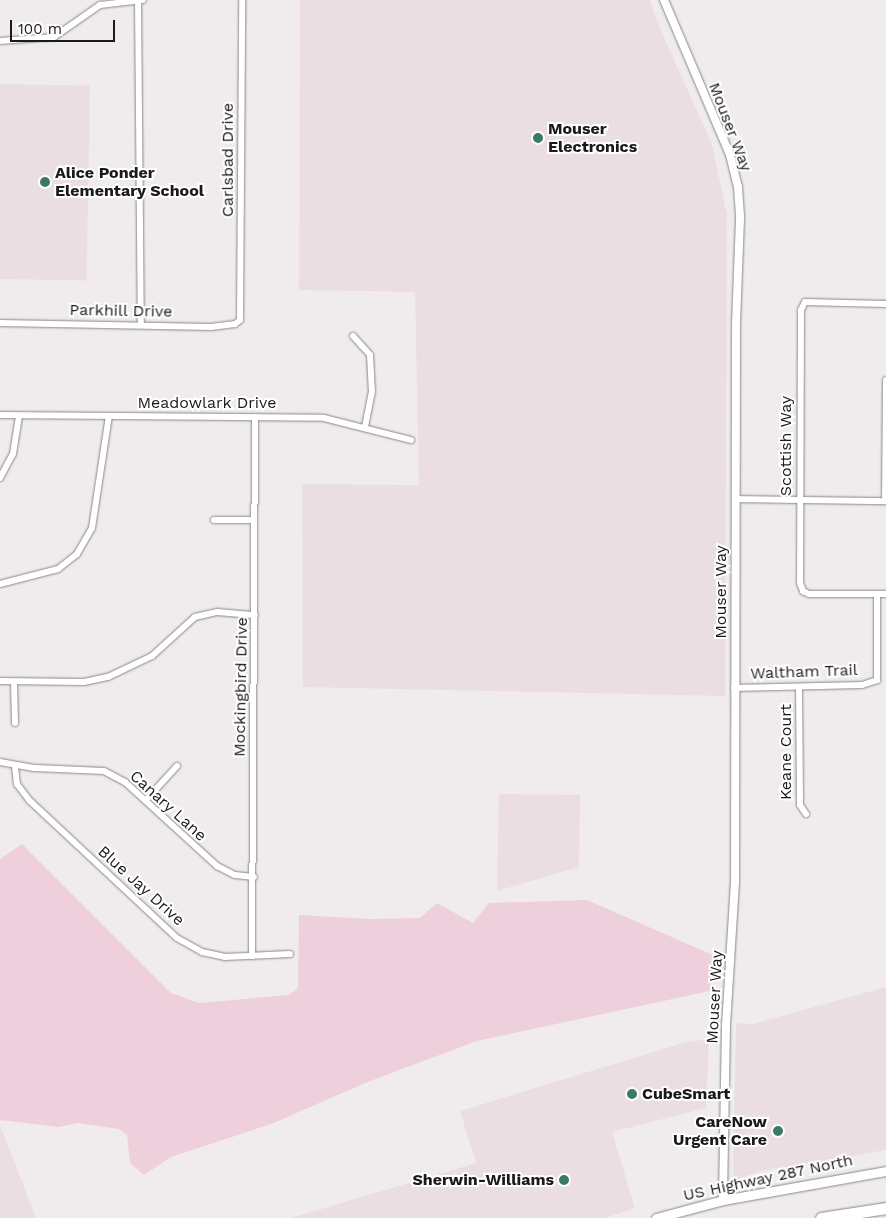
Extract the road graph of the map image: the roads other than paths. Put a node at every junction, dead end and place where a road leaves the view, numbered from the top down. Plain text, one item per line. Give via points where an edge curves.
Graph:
1 (138, 0) edge
2 (143, 0) edge
3 (242, 0) edge
4 (664, 0) edge
5 (0, 41) edge
6 (886, 304) edge
7 (240, 320) joint
8 (0, 323) edge
9 (141, 325) junction
10 (352, 336) dead end
11 (886, 380) edge
12 (0, 415) edge
13 (19, 415) junction
14 (109, 416) junction
15 (255, 417) junction
16 (365, 428) junction
17 (411, 440) dead end
18 (0, 478) edge
19 (735, 499) junction
20 (800, 500) junction
21 (886, 501) edge
22 (214, 520) dead end
23 (254, 520) junction
24 (0, 584) edge
25 (878, 594) junction
26 (886, 594) edge
27 (255, 615) junction
28 (0, 681) edge
29 (14, 682) junction
30 (800, 687) junction
31 (734, 688) junction
32 (16, 722) dead end
33 (0, 762) edge
34 (15, 766) junction
35 (177, 766) dead end
36 (146, 800) junction
37 (806, 814) dead end
38 (254, 877) junction
39 (290, 954) dead end
40 (252, 956) junction
41 (886, 1171) edge
42 (723, 1200) junction
43 (886, 1208) edge
44 (656, 1218) edge
45 (821, 1218) edge

1 - 2 street
1 - 5 street via 100,5 54,37
1 - 9 street
3 - 7 street, Carlsbad Drive
4 - 19 street, Mouser Way via 730,155 738,186 740,256 736,322
6 - 20 street, Scottish Way via 805,302 800,313
7 - 9 street, Parkhill Drive via 235,324 211,327
8 - 9 street, Parkhill Drive
10 - 16 street via 370,355 372,391
11 - 21 street
12 - 13 street, Meadowlark Drive
13 - 14 street, Meadowlark Drive
13 - 18 street via 13,454
14 - 15 street, Meadowlark Drive
14 - 24 street via 92,528 78,554 58,569
15 - 16 street, Meadowlark Drive via 324,418
15 - 23 street, Mockingbird Drive
16 - 17 street, Meadowlark Drive
19 - 20 street
19 - 31 street, Mouser Way
20 - 21 street
20 - 25 street, Scottish Way via 800,583 803,590 810,594
22 - 23 street
23 - 27 street, Mockingbird Drive
25 - 26 street
25 - 30 street, Waltham Trail via 877,680 862,685
27 - 29 street via 217,612 195,617 152,656 108,677 84,682
27 - 38 street, Mockingbird Drive
28 - 29 street
29 - 32 street
30 - 31 street, Waltham Trail
30 - 37 street, Keane Court via 800,805
31 - 42 street, Mouser Way via 735,882 726,1025
33 - 34 street, Canary Lane
34 - 36 street, Canary Lane via 104,771 123,781
34 - 40 street, Blue Jay Drive via 17,784 30,801 177,938 202,952 225,957
35 - 36 street
36 - 38 street, Canary Lane via 217,866 235,875
38 - 40 street, Mockingbird Drive
39 - 40 street, Blue Jay Drive
41 - 42 main road, US Highway 287 North
42 - 44 main road, US Highway 287 North
43 - 45 highway

